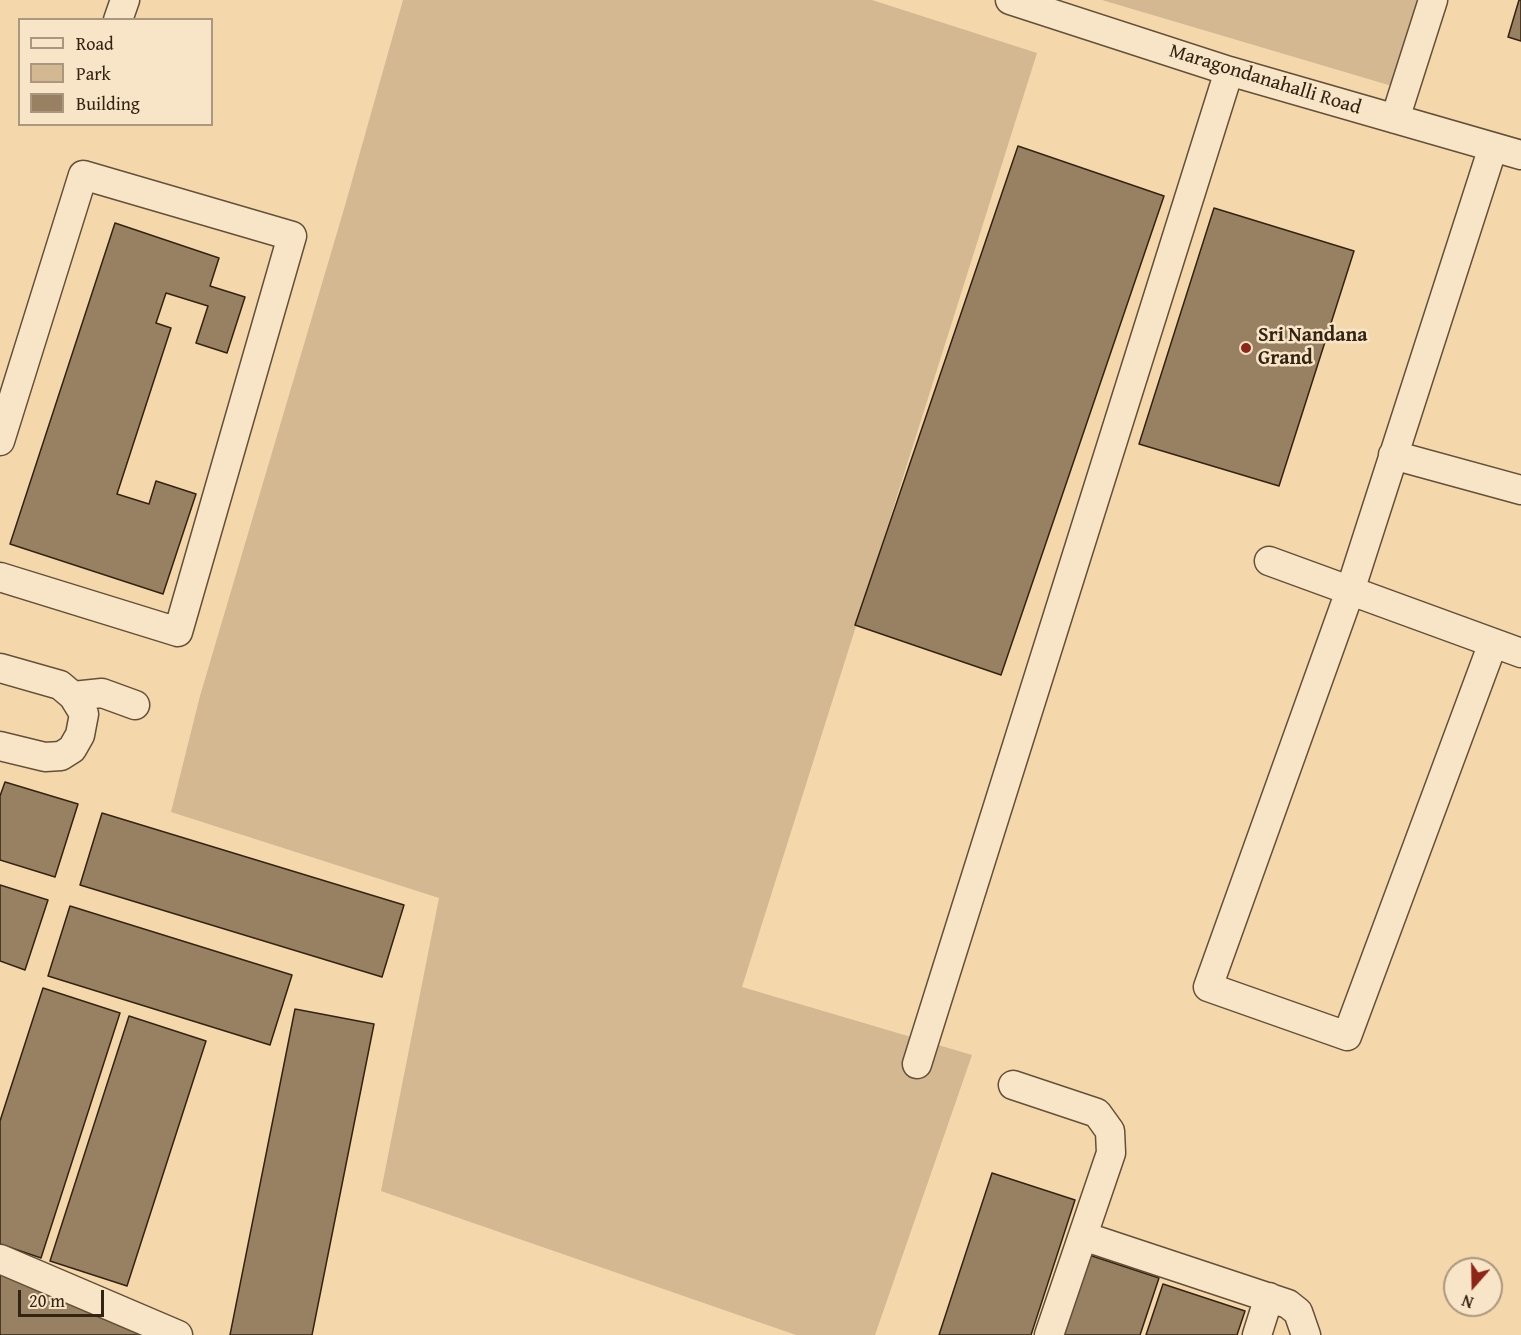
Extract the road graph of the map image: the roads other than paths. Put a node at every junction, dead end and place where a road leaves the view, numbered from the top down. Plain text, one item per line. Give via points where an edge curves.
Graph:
1 (125, 0) edge
2 (1010, 0) edge
3 (1433, 0) edge
4 (119, 18) edge
5 (1229, 71) junction
6 (1395, 119) junction
7 (1493, 147) junction
8 (1521, 155) edge
9 (0, 441) edge
10 (1393, 455) junction
11 (1521, 490) edge
12 (1269, 561) dead end
13 (0, 577) edge
14 (1350, 591) junction
15 (1494, 643) junction
16 (1521, 653) edge
17 (0, 668) edge
18 (73, 696) junction
19 (135, 705) dead end
20 (0, 746) edge
21 (917, 1064) dead end
22 (1013, 1085) dead end
23 (1083, 1236) junction
24 (0, 1259) edge
25 (1269, 1297) junction
26 (177, 1335) edge
27 (1049, 1335) edge
28 (1257, 1335) edge
29 (1306, 1335) edge

1 - 4 street
2 - 5 street, Maragondanahalli Road
3 - 6 street
5 - 6 street, Maragondanahalli Road
5 - 21 street
6 - 7 street, Maragondanahalli Road
7 - 8 street, Maragondanahalli Road
7 - 10 street
9 - 13 street via 83,175 292,236 178,632
10 - 11 street
10 - 14 street
12 - 14 street
14 - 15 street
14 - 15 street via 1208,987 1347,1036
15 - 16 street
17 - 18 street via 60,685
18 - 19 street via 102,693
18 - 20 street via 84,714 80,735 72,749 61,756 45,757
22 - 23 street via 1097,1113 1110,1131 1111,1152
23 - 25 street
23 - 27 street
24 - 26 street
25 - 28 street
25 - 29 street via 1298,1312

